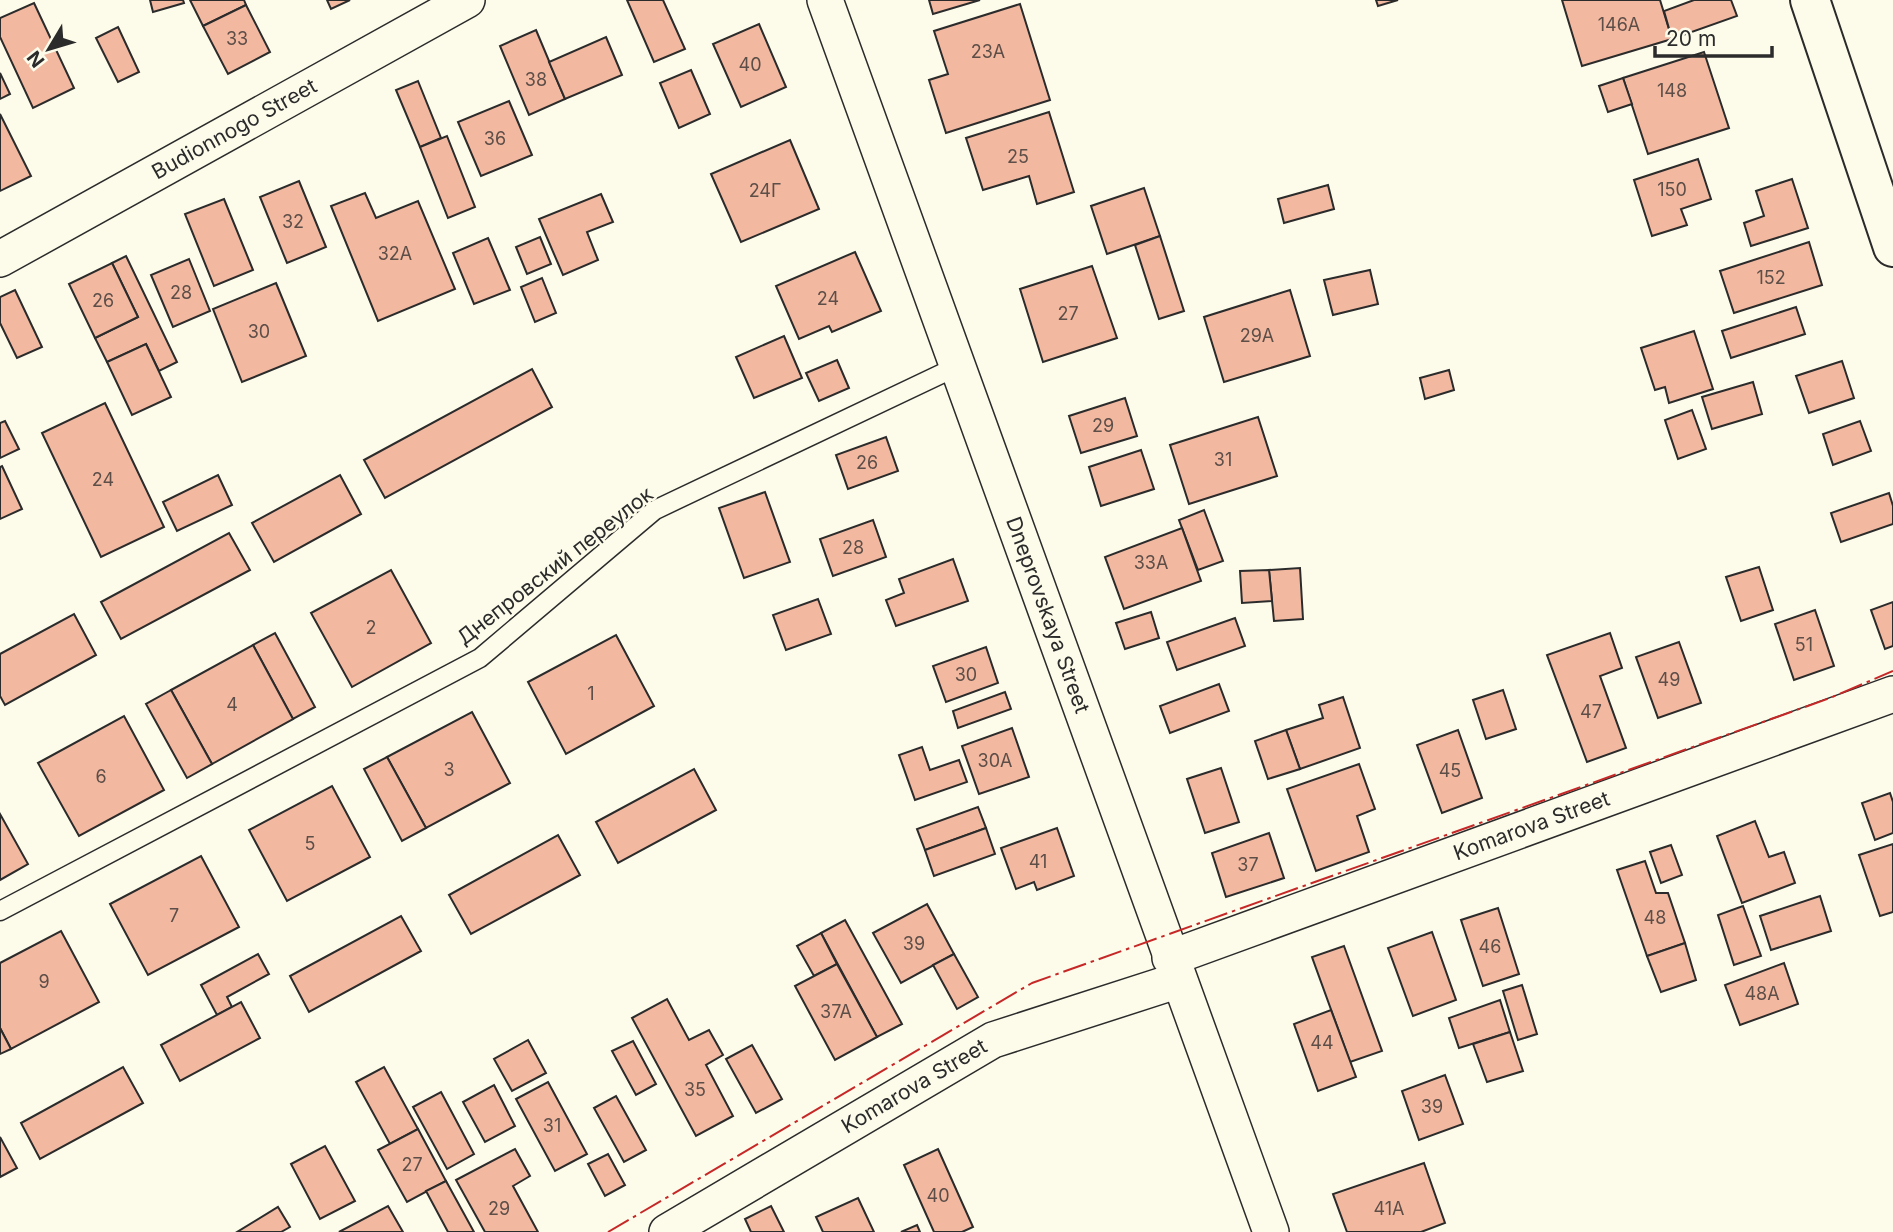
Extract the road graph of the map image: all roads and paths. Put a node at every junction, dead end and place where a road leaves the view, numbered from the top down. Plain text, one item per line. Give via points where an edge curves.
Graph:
1 (467, 0) edge
2 (825, 0) edge
3 (1810, 0) edge
4 (1893, 247) edge
5 (0, 259) edge
6 (957, 366) junction
7 (1893, 694) edge
8 (0, 911) edge
9 (1174, 969) junction
10 (667, 1232) edge
11 (1271, 1232) edge

1 - 5 street, Budionnogo Street
2 - 6 street, Dneprovskaya Street
3 - 4 street
6 - 8 lane, Днепровский переулок via 655,510 480,658
6 - 9 street, Dneprovskaya Street
7 - 9 street, Komarova Street
9 - 10 street, Komarova Street via 993,1040
9 - 11 street, Dneprovskaya Street

